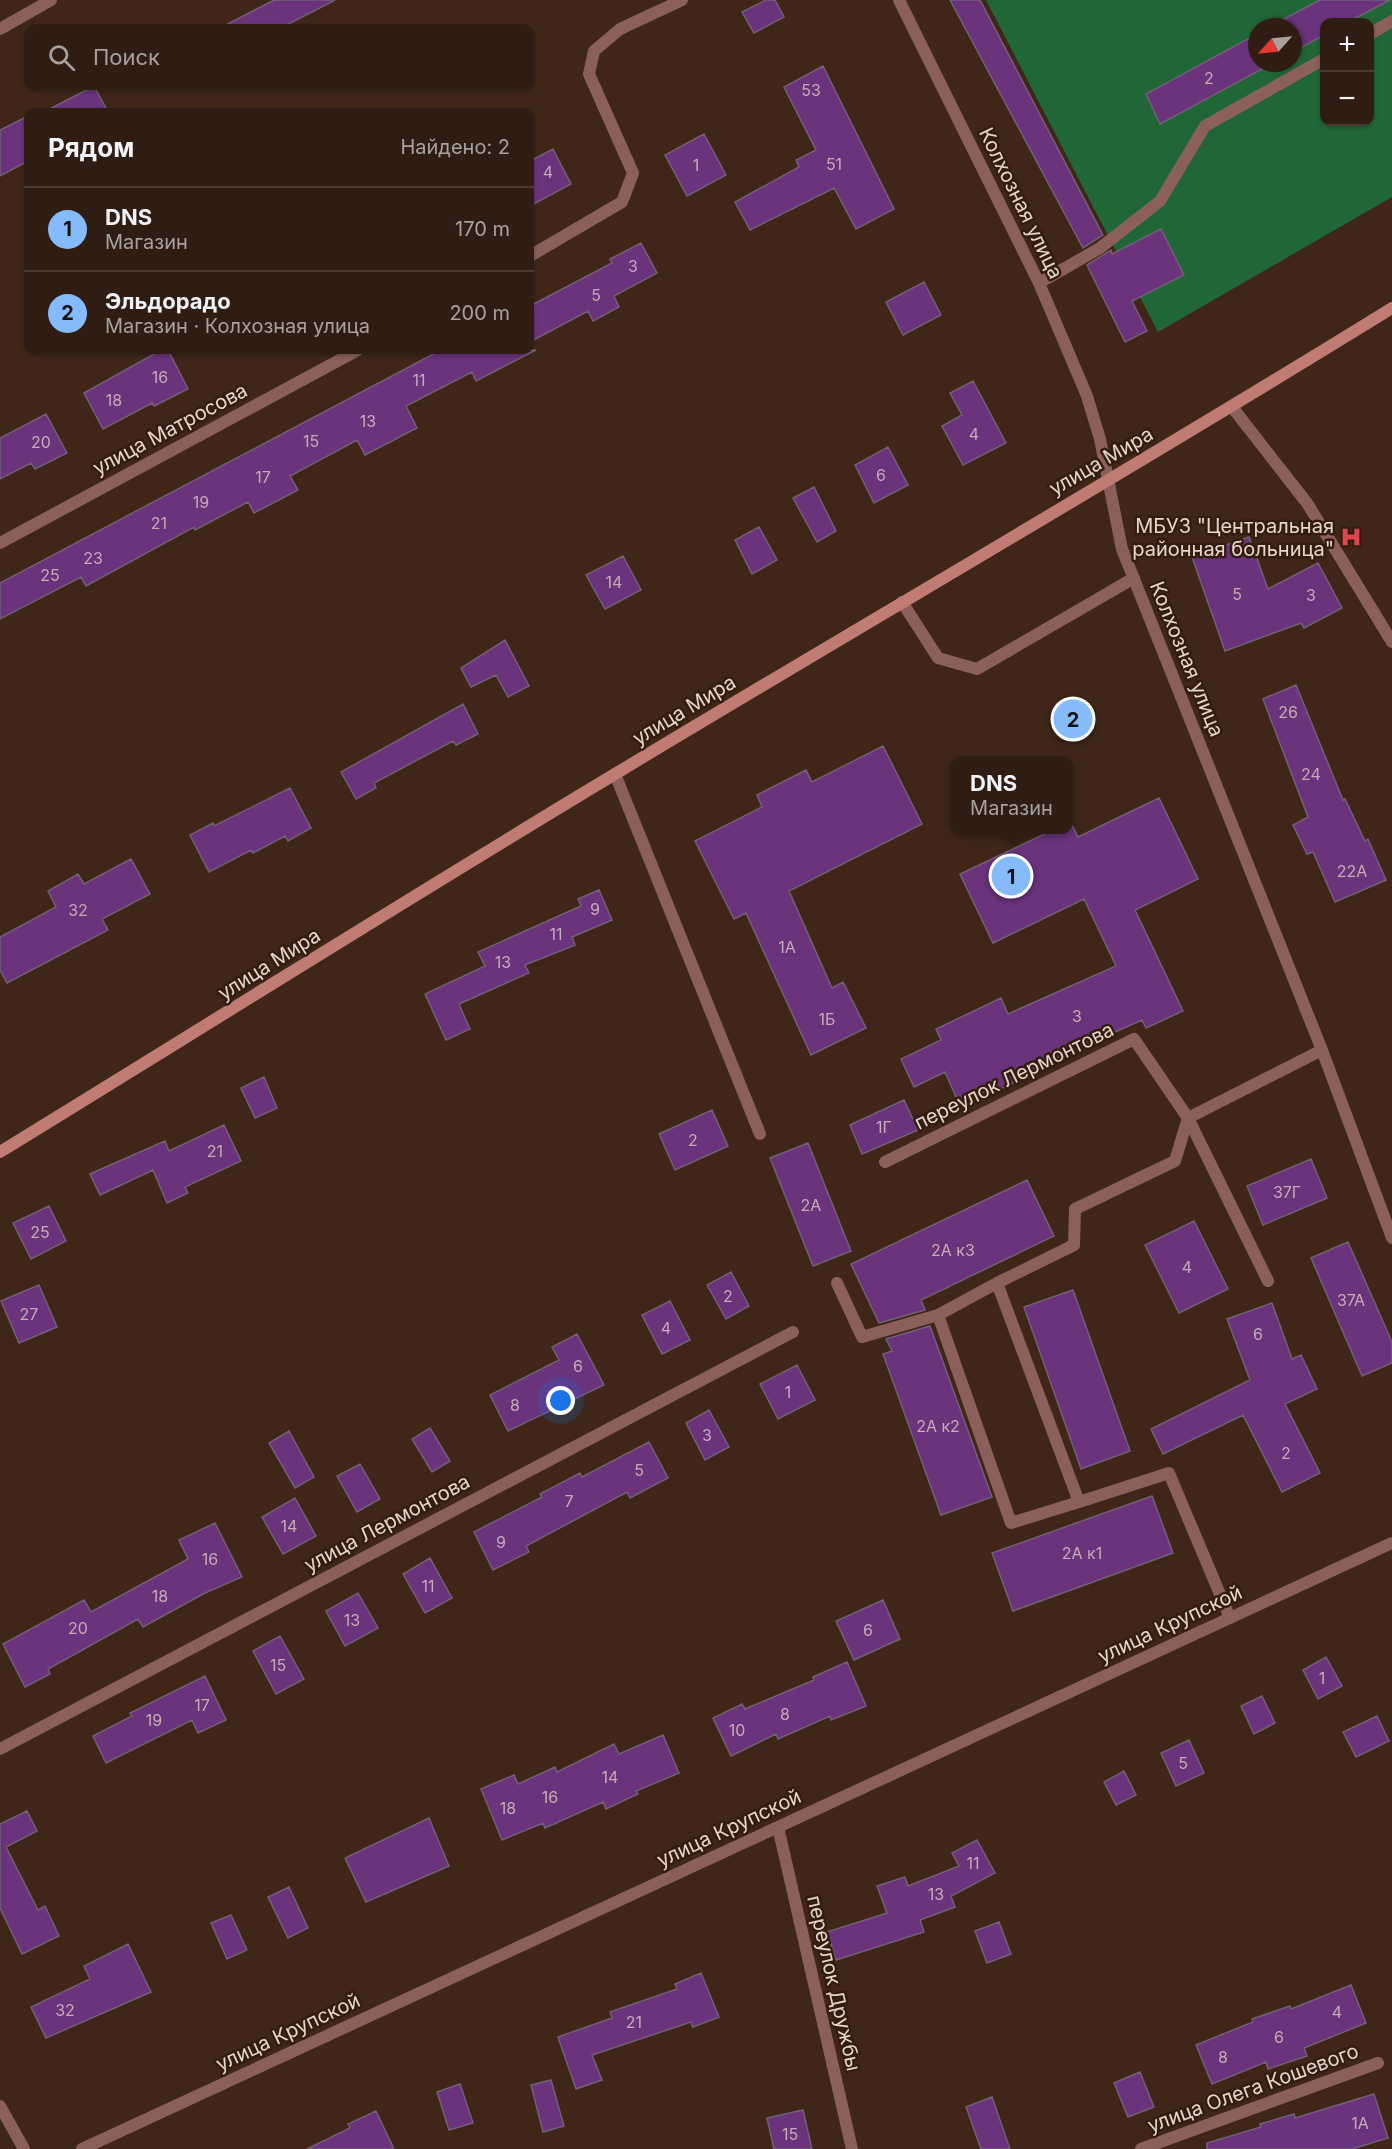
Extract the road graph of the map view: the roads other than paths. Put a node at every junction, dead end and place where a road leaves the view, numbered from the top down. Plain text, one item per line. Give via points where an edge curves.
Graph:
1 (51, 0) edge
2 (682, 0) edge
3 (899, 0) edge
4 (1392, 21) edge
5 (0, 29) edge
6 (1374, 32) edge
7 (1320, 61) edge
8 (534, 254) edge
9 (1040, 282) junction
10 (1392, 308) edge
11 (351, 354) edge
12 (1232, 407) junction
13 (1108, 478) junction
14 (0, 543) edge
15 (1134, 578) junction
16 (902, 602) junction
17 (1392, 642) edge
18 (615, 774) junction
19 (1322, 1050) junction
20 (1188, 1118) junction
21 (760, 1134) dead end
22 (0, 1152) edge
23 (885, 1162) dead end
24 (1392, 1238) edge
25 (1268, 1281) dead end
26 (837, 1282) dead end
27 (997, 1283) junction
28 (938, 1314) junction
29 (793, 1332) dead end
30 (1079, 1502) junction
31 (1392, 1543) edge
32 (1230, 1618) junction
33 (0, 1749) edge
34 (778, 1827) junction
35 (1378, 2063) dead end
36 (0, 2106) edge
37 (24, 2149) edge
38 (82, 2149) edge
39 (852, 2149) edge
40 (1141, 2149) edge

1 - 5 street
2 - 8 street via 620,29 594,51 589,74 633,173 622,202
3 - 9 street, Колхозная улица
4 - 6 street
7 - 9 street via 1205,126 1160,201 1100,248
9 - 13 street, Колхозная улица via 1087,396
10 - 12 main road, улица Мира
11 - 14 street, улица Матросова
12 - 13 main road, улица Мира
12 - 17 street via 1307,503
13 - 15 street, Колхозная улица via 1122,549
13 - 16 main road, улица Мира
15 - 16 street via 977,669 938,658
15 - 19 street, Колхозная улица
16 - 18 main road, улица Мира
18 - 21 street
18 - 22 main road, улица Мира
19 - 20 street
19 - 24 street, Колхозная улица
20 - 23 street, переулок Лермонтова via 1134,1039
20 - 25 street
20 - 27 street via 1175,1161 1075,1209 1074,1245
26 - 28 street via 862,1337
27 - 28 street
27 - 30 street
28 - 30 street via 1011,1524
29 - 33 street, улица Лермонтова
30 - 32 street via 1169,1473
31 - 32 street, улица Крупской
32 - 34 street, улица Крупской
34 - 38 street, улица Крупской
34 - 39 street, переулок Дружбы
35 - 40 street, улица Олега Кошевого
36 - 37 street

